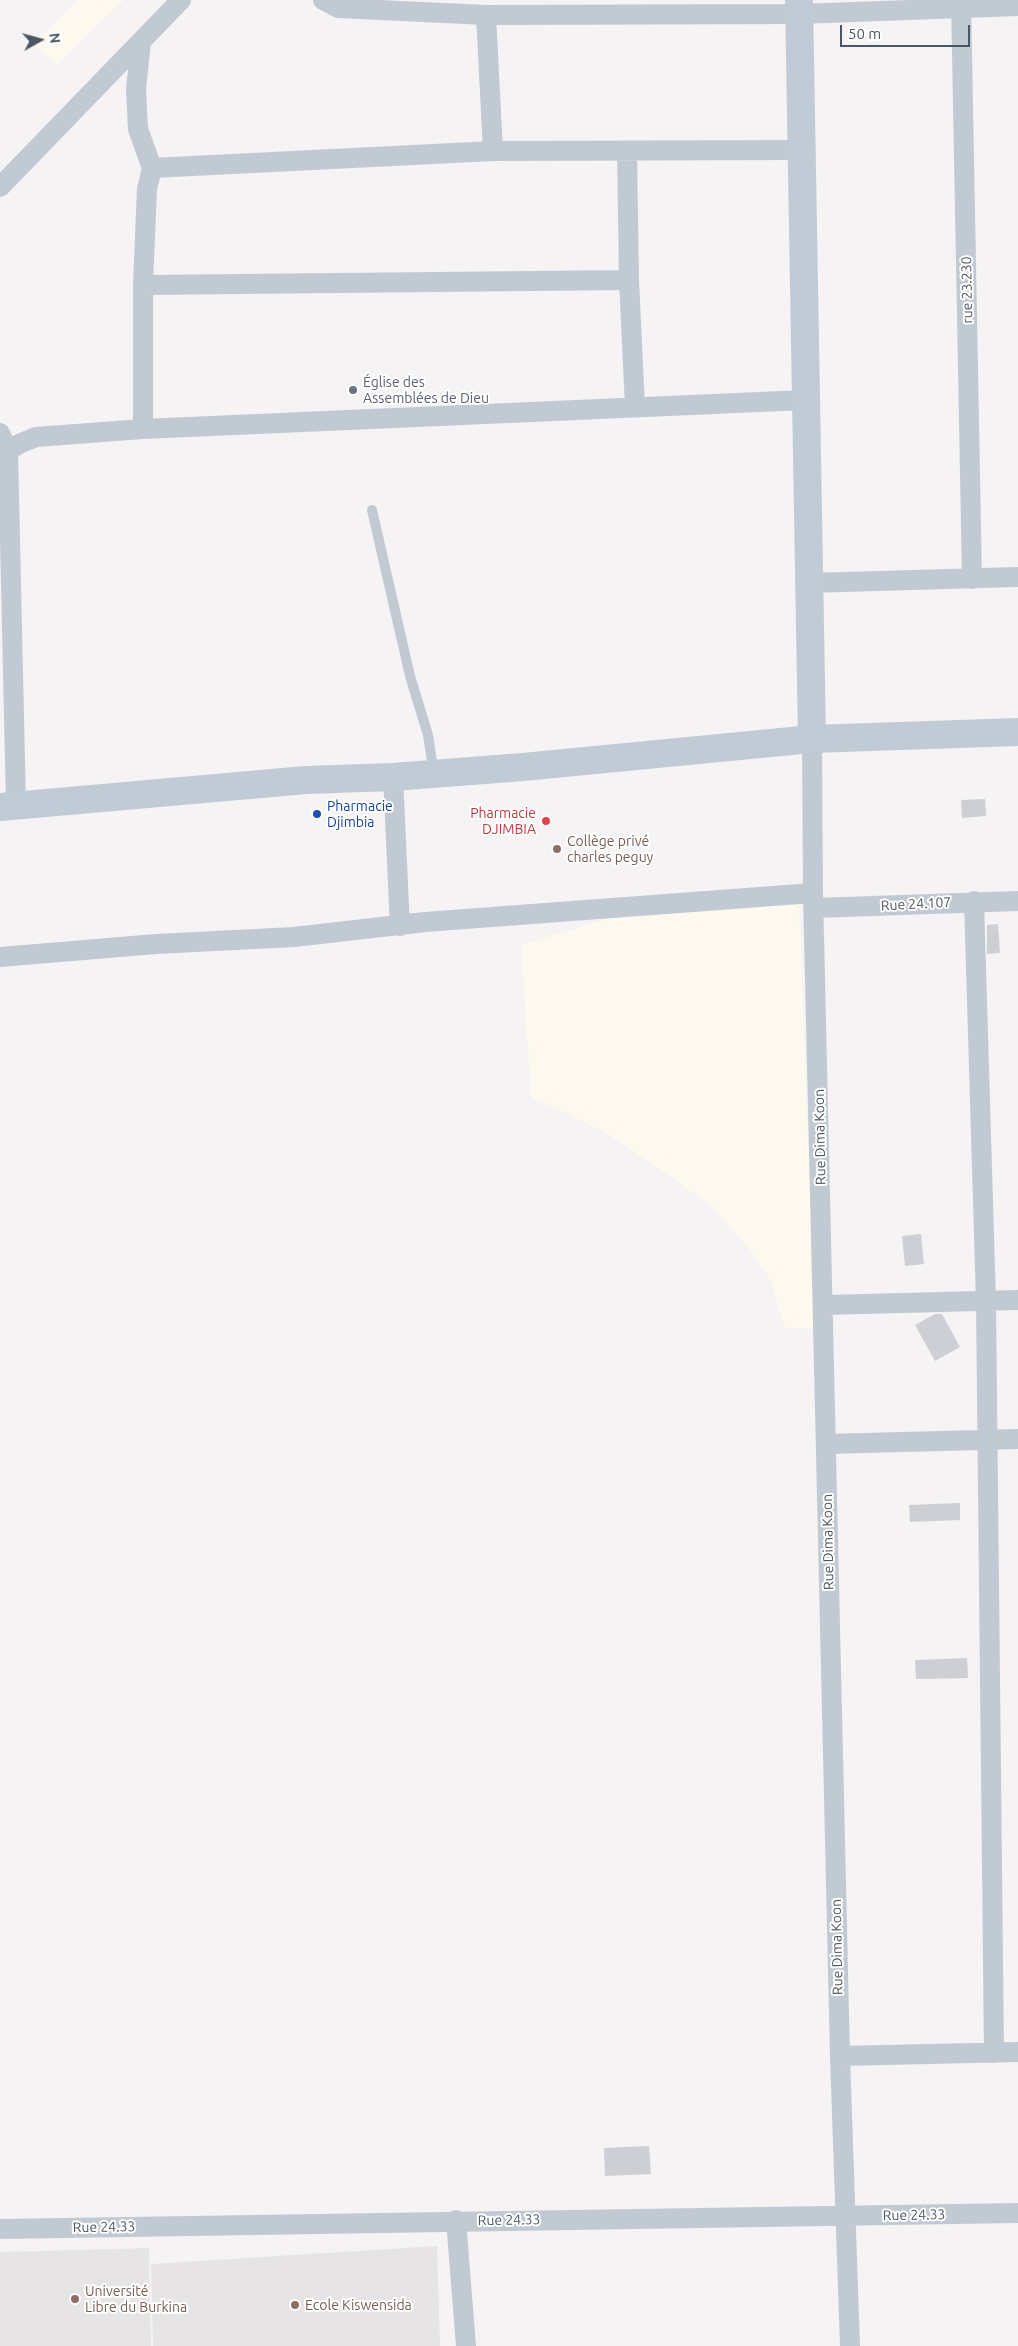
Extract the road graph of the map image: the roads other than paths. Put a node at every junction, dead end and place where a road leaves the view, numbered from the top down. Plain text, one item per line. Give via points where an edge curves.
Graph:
1 (181, 0) edge
2 (323, 0) edge
3 (961, 5) edge
4 (1018, 6) edge
5 (799, 7) edge
6 (486, 15) junction
7 (141, 42) junction
8 (801, 150) junction
9 (493, 151) junction
10 (627, 151) junction
11 (152, 168) junction
12 (0, 187) edge
13 (629, 280) junction
14 (143, 285) junction
15 (804, 400) junction
16 (635, 407) junction
17 (144, 429) junction
18 (0, 433) edge
19 (8, 451) junction
20 (372, 510) dead end
21 (1018, 577) edge
22 (972, 579) junction
23 (808, 583) junction
24 (1018, 732) edge
25 (812, 739) junction
26 (434, 774) junction
27 (393, 777) junction
28 (8, 806) edge
29 (814, 901) junction
30 (1018, 901) edge
31 (974, 902) junction
32 (400, 926) junction
33 (0, 957) edge
34 (1018, 1300) edge
35 (986, 1302) junction
36 (824, 1305) junction
37 (987, 1438) junction
38 (1018, 1438) edge
39 (826, 1444) junction
40 (1018, 2052) edge
41 (994, 2053) junction
42 (840, 2056) junction
43 (1018, 2213) edge
44 (846, 2216) junction
45 (456, 2220) junction
46 (0, 2229) edge
47 (466, 2346) edge
48 (850, 2346) edge

1 - 7 street
2 - 6 street via 338,8
3 - 4 street
3 - 5 street
3 - 22 street, rue 23.230
5 - 6 street
5 - 8 street
6 - 9 street
7 - 11 street via 136,89 138,129
7 - 12 street
8 - 10 street
8 - 15 street
9 - 10 street
9 - 11 street
10 - 13 street
11 - 14 street via 147,188
13 - 14 street
13 - 16 street
14 - 17 street
15 - 16 street
15 - 23 street
16 - 17 street
17 - 19 street via 36,436
18 - 19 street
19 - 28 street
20 - 26 lane via 410,676 428,735
21 - 22 street
22 - 23 street
23 - 25 street
24 - 25 street
25 - 26 street
25 - 29 street, Rue Dima Koon
26 - 27 street
27 - 28 street via 306,780
27 - 32 street
29 - 31 street, Rue 24.107
29 - 32 street, Rue 24.107
29 - 36 street, Rue Dima Koon
30 - 31 street, Rue 24.107
31 - 35 street
32 - 33 street, Rue 24.107 via 294,937
34 - 35 street
35 - 36 street
35 - 37 street
36 - 39 street, Rue Dima Koon
37 - 38 street
37 - 39 street
37 - 41 street
39 - 42 street, Rue Dima Koon
40 - 41 street
41 - 42 street
42 - 44 street, Rue Dima Koon
43 - 44 street, Rue 24.33
44 - 45 street, Rue 24.33
44 - 48 street, Rue Dima Koon
45 - 46 street, Rue 24.33
45 - 47 street

